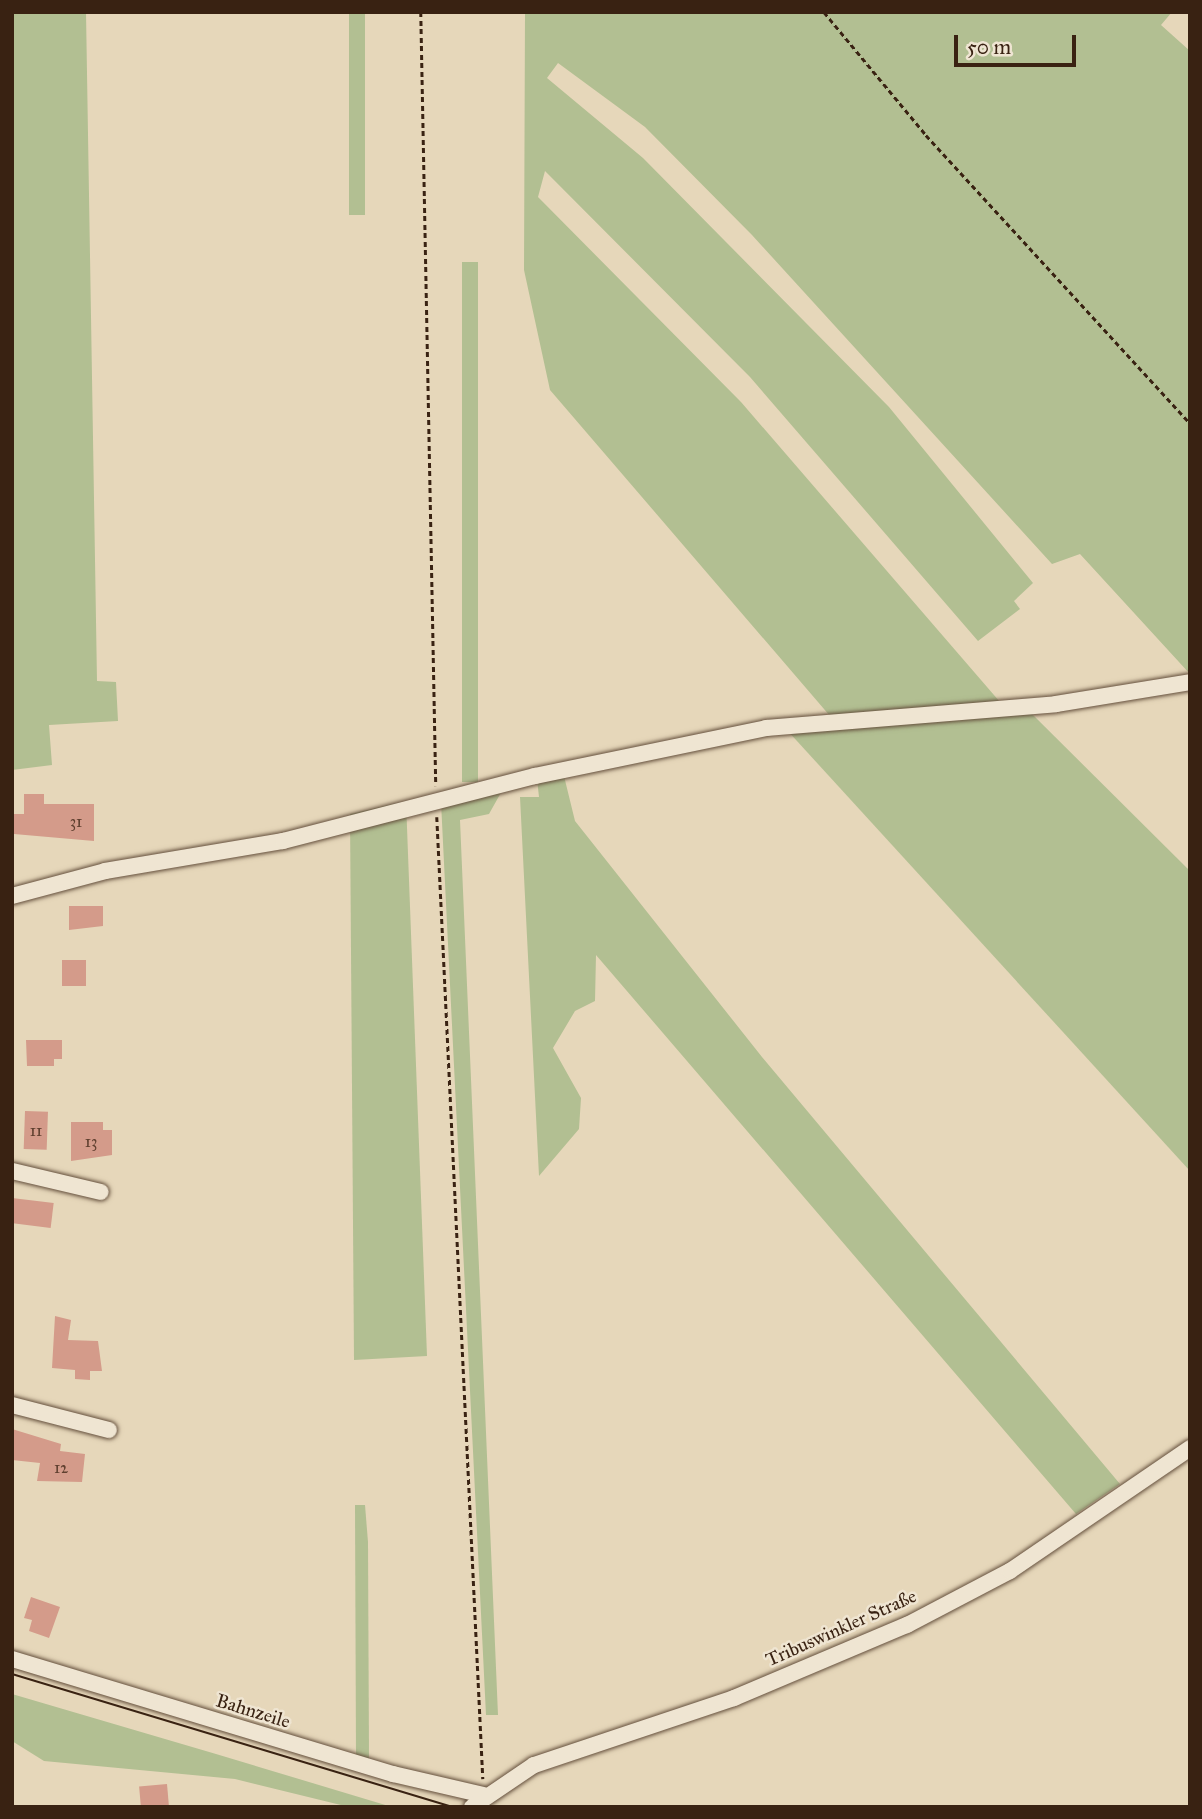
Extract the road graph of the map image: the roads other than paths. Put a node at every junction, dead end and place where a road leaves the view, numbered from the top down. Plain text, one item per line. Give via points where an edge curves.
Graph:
1 (1190, 682) edge
2 (12, 896) edge
3 (12, 1171) edge
4 (101, 1192) dead end
5 (12, 1405) edge
6 (109, 1430) dead end
7 (1190, 1448) edge
8 (12, 1659) edge
9 (478, 1801) edge

1 - 2 street via 1056,704 766,728 436,800 283,841 105,871
3 - 4 street
5 - 6 street
7 - 9 street, Tribuswinkler Straße via 1010,1571 907,1625 734,1698 534,1765
8 - 9 street, Bahnzeile

